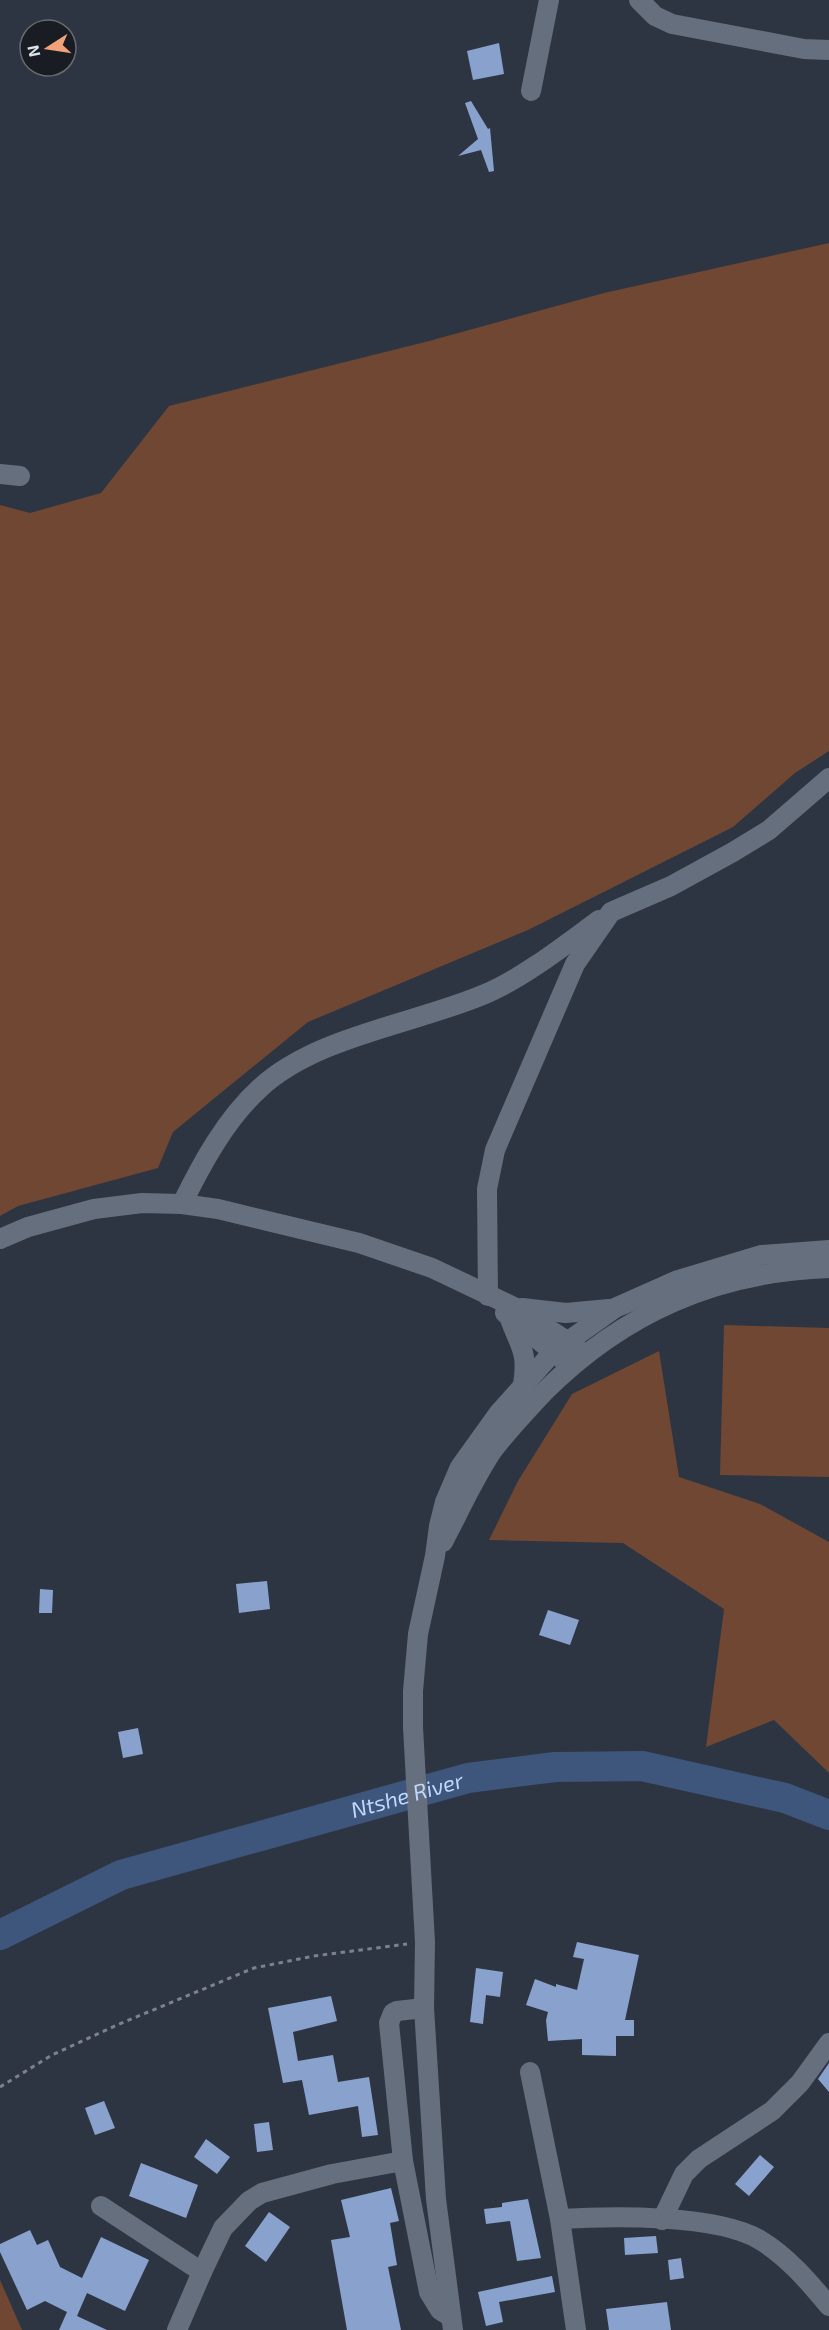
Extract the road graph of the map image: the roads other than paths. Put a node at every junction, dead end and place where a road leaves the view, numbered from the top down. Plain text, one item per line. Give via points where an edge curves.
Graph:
1 (549, 0) edge
2 (639, 0) edge
3 (829, 50) edge
4 (531, 91) dead end
5 (829, 778) edge
6 (611, 912) junction
7 (182, 1204) junction
8 (0, 1239) edge
9 (829, 1250) edge
10 (829, 1268) edge
11 (491, 1297) junction
12 (615, 1308) junction
13 (512, 1312) junction
14 (560, 1346) junction
15 (578, 1360) junction
16 (523, 1385) junction
17 (435, 1556) junction
18 (424, 2008) junction
19 (829, 2043) edge
20 (530, 2072) dead end
21 (403, 2161) junction
22 (101, 2206) dead end
23 (560, 2219) junction
24 (662, 2220) junction
25 (202, 2272) junction
26 (829, 2306) edge
27 (452, 2323) edge
28 (177, 2330) edge
29 (576, 2330) edge

1 - 4 street
2 - 3 street via 655,16 672,24 804,50
5 - 6 street via 769,830 734,852
6 - 7 street via 488,993 334,1046 291,1066 260,1087 234,1117
6 - 11 street via 575,964 495,1150 487,1189
7 - 8 street via 142,1203 94,1209
7 - 11 street via 359,1243 432,1268
9 - 12 street via 761,1255 678,1280
10 - 15 street via 741,1278 698,1291 639,1317
11 - 13 street
12 - 13 street via 566,1313
12 - 14 street
13 - 14 street
13 - 16 street via 526,1365
14 - 15 street
14 - 16 street
15 - 17 street via 514,1423 492,1452
16 - 17 street via 460,1467 445,1502
17 - 18 street via 418,1634 413,1691 425,1942
18 - 21 street via 397,2011 389,2023
18 - 27 street via 436,2199
19 - 24 street via 800,2083 772,2111 699,2159 684,2174
20 - 23 street
21 - 25 street via 332,2174 262,2193 224,2228
21 - 27 street via 429,2292
22 - 25 street
23 - 24 street via 608,2216
23 - 29 street
24 - 26 street via 739,2230 759,2239 781,2254
25 - 28 street

